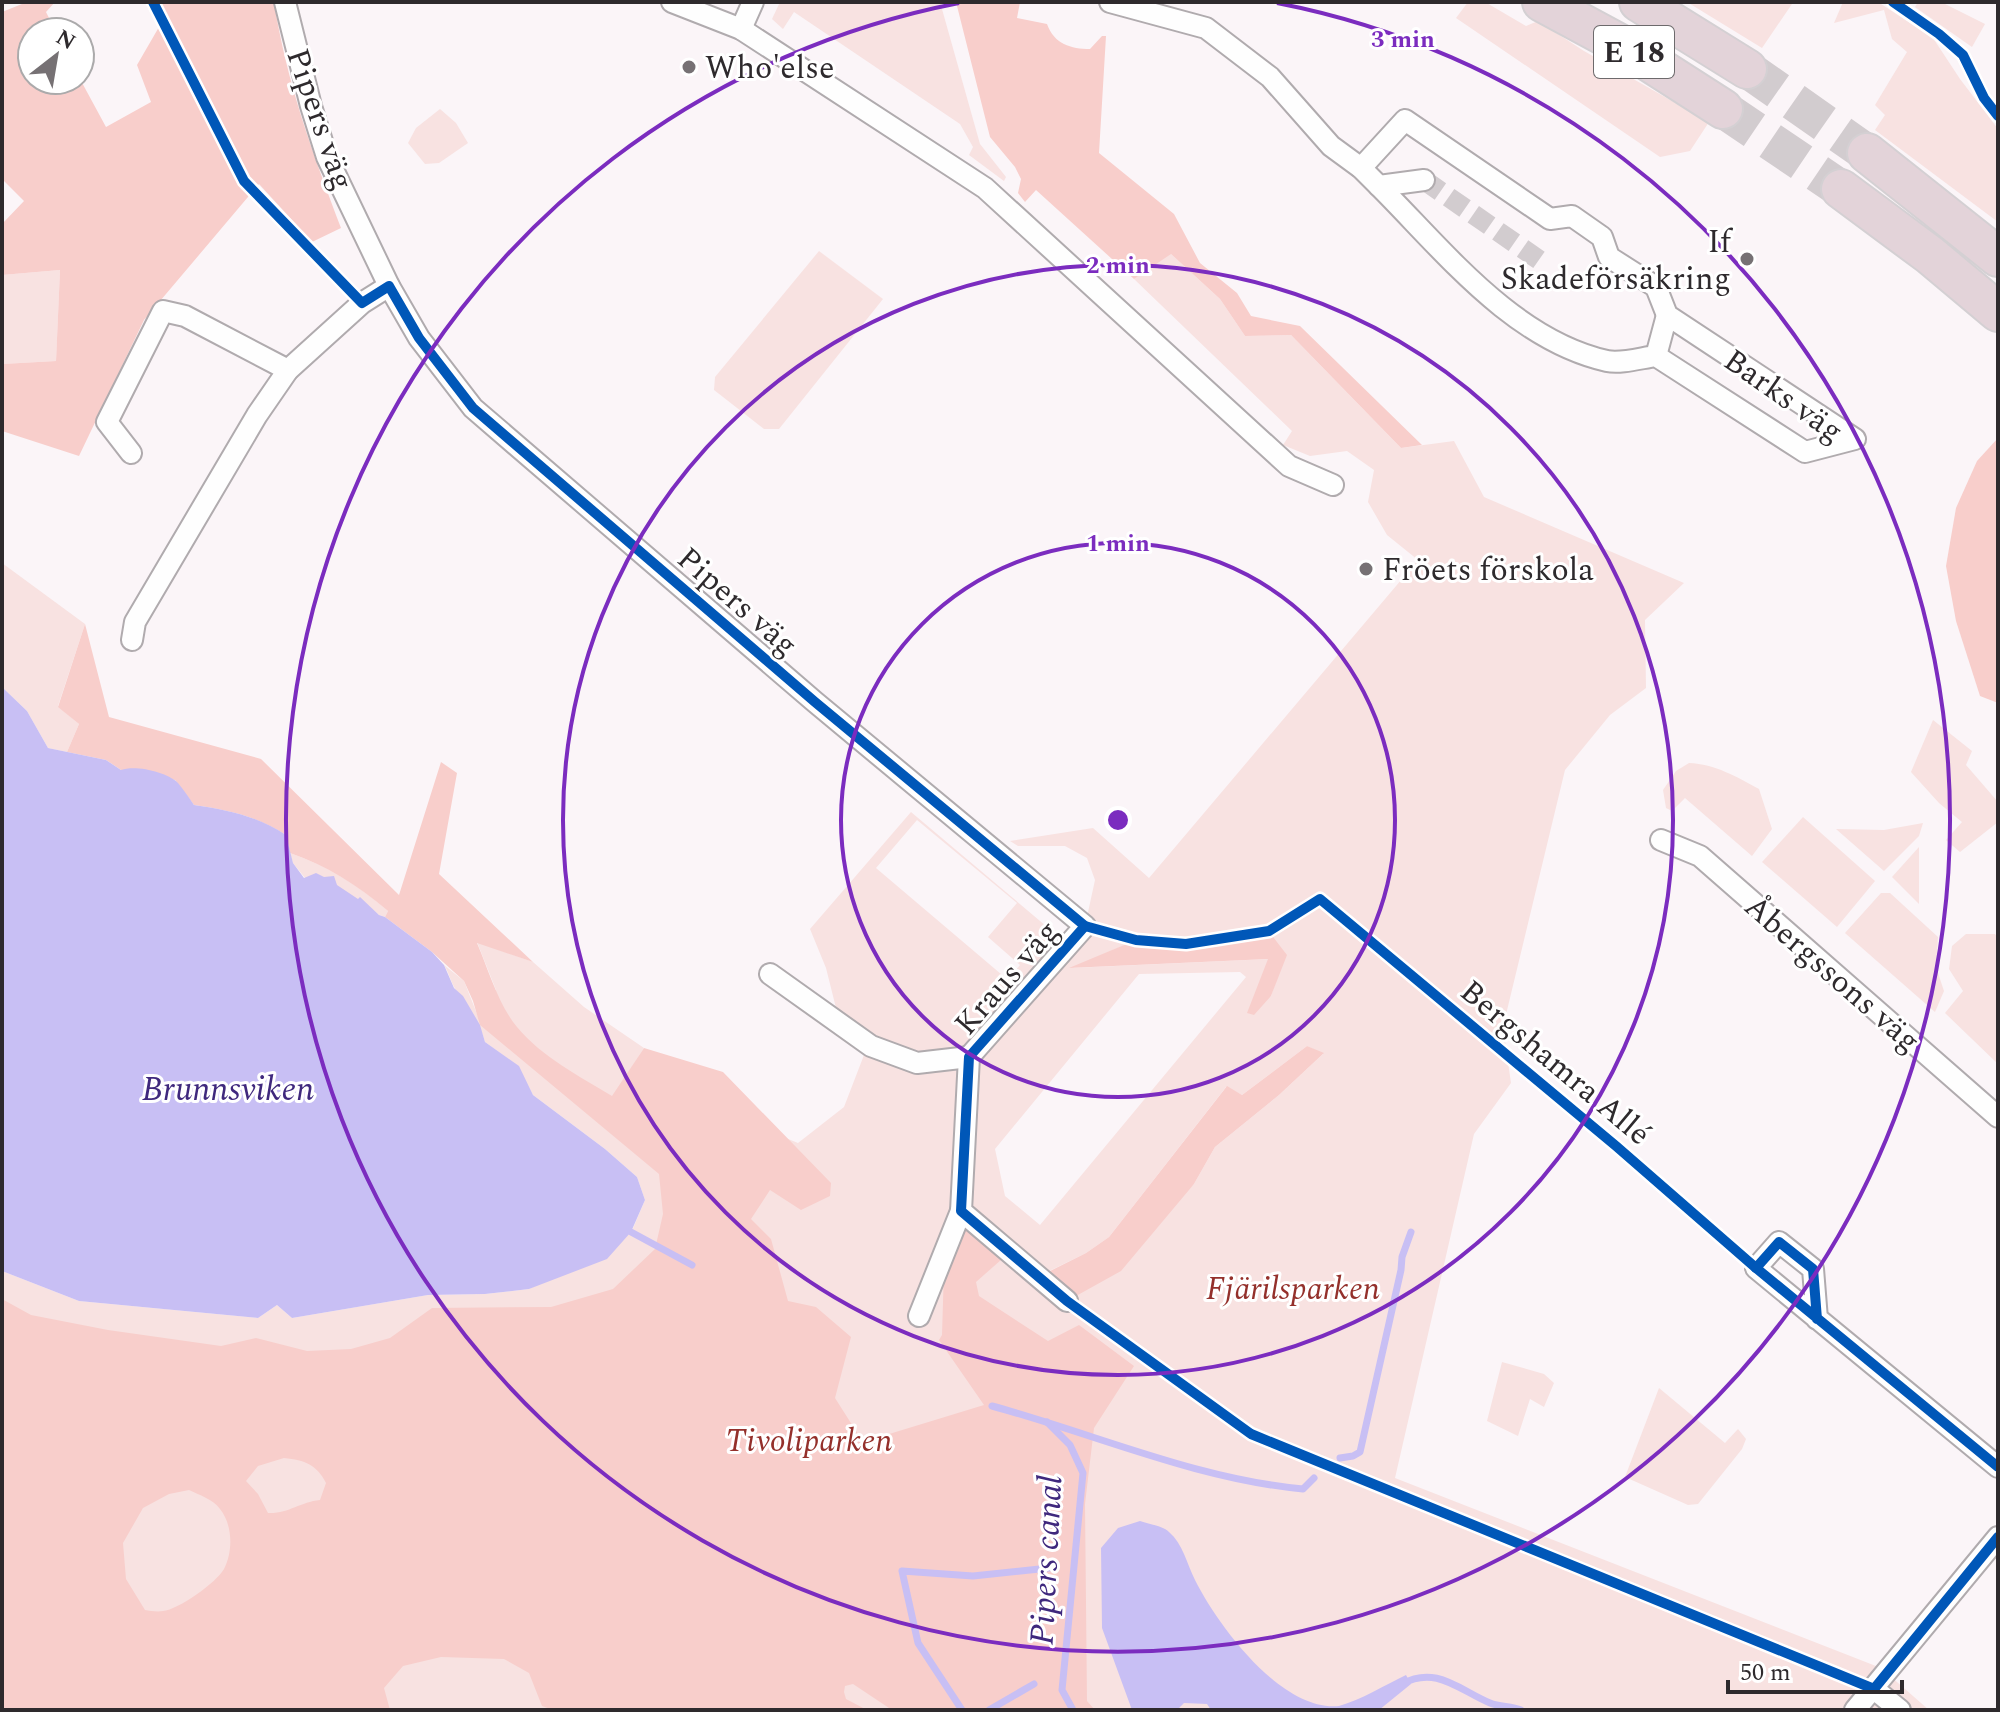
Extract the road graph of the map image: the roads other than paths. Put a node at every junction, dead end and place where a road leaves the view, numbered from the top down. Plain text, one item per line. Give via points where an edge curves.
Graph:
1 (285, 2) edge
2 (672, 2) edge
3 (753, 2) edge
4 (1110, 2) edge
5 (1542, 2) edge
6 (1639, 2) edge
7 (741, 29) junction
8 (1747, 69) tunnel mouth
9 (1723, 109) tunnel mouth
10 (1867, 153) tunnel mouth
11 (1361, 168) junction
12 (1424, 180) tunnel mouth
13 (1379, 186) junction
14 (1841, 189) tunnel mouth
15 (1996, 256) edge
16 (389, 286) junction
17 (1998, 312) edge
18 (1667, 315) junction
19 (1656, 356) junction
20 (288, 370) junction
21 (131, 453) dead end
22 (1333, 485) dead end
23 (132, 640) dead end
24 (1661, 840) dead end
25 (1085, 926) joint
26 (770, 974) dead end
27 (969, 1057) junction
28 (1998, 1117) edge
29 (961, 1211) junction
30 (1067, 1301) dead end
31 (919, 1316) dead end
32 (1817, 1319) dead end
33 (1998, 1467) edge
34 (1998, 1537) edge
35 (1874, 1689) junction
36 (1855, 1710) edge
37 (1900, 1710) edge

1 - 16 street, Pipers väg via 327,157
2 - 7 street
3 - 7 street
4 - 11 street via 1206,28 1270,77 1331,146
5 - 9 highway, E 18
6 - 8 highway, E 18
7 - 22 street via 985,188 1289,466
10 - 15 highway
11 - 13 street
11 - 18 street, Barks väg via 1405,120 1550,219 1572,216 1602,237 1609,257 1656,287
12 - 13 street
13 - 19 street via 1504,311 1562,346 1610,362
14 - 17 highway
16 - 20 street via 362,303
16 - 25 street, Pipers väg via 419,338 473,408
18 - 19 street
18 - 19 street, Barks väg via 1855,439 1805,452
20 - 21 street via 185,316 163,311 107,422
20 - 23 street via 135,622
24 - 28 street, Åbergssons väg via 1700,856
25 - 27 street, Kraus väg
26 - 27 street, Kraus väg via 871,1046 917,1063
27 - 29 street, Kraus väg
29 - 30 street
29 - 31 street, Kraus väg
32 - 33 street
34 - 35 street
35 - 36 street
35 - 37 street

